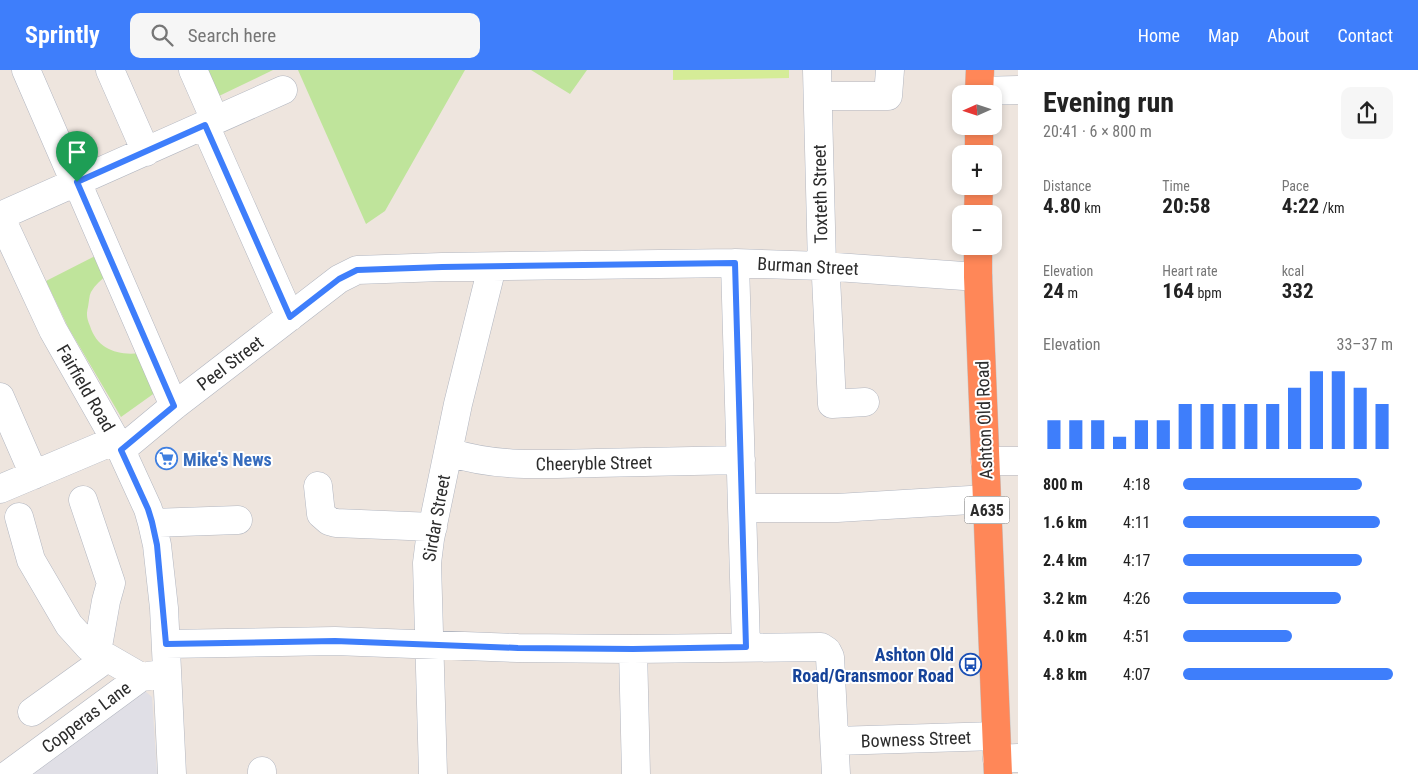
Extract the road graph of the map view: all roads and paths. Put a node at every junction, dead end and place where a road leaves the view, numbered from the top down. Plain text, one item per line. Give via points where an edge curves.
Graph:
1 (26, 70) edge
2 (110, 70) edge
3 (193, 70) edge
4 (890, 70) edge
5 (818, 83) edge
6 (1002, 88) edge
7 (283, 90) dead end
8 (1018, 90) edge
9 (210, 123) junction
10 (146, 152) junction
11 (76, 182) junction
12 (2, 226) edge
13 (978, 255) edge
14 (735, 263) junction
15 (822, 266) junction
16 (492, 267) junction
17 (978, 277) junction
18 (339, 279) joint
19 (290, 317) junction
20 (0, 397) edge
21 (865, 402) dead end
22 (174, 406) junction
23 (118, 445) junction
24 (449, 452) junction
25 (741, 460) junction
26 (1018, 461) edge
27 (985, 462) junction
28 (34, 475) junction
29 (318, 486) dead end
30 (0, 489) edge
31 (987, 499) junction
32 (83, 500) dead end
33 (742, 508) junction
34 (19, 517) dead end
35 (238, 520) dead end
36 (152, 522) junction
37 (433, 527) junction
38 (166, 644) junction
39 (428, 644) junction
40 (746, 647) junction
41 (633, 649) junction
42 (102, 655) junction
43 (167, 673) junction
44 (140, 677) junction
45 (32, 712) dead end
46 (835, 741) junction
47 (1002, 757) edge
48 (9, 774) edge
49 (172, 774) edge
50 (434, 774) edge
51 (636, 774) edge
52 (836, 774) edge

1 - 11 street
2 - 10 street
3 - 9 street
4 - 5 street via 888,96
5 - 15 street, Toxteth Street
6 - 8 street
7 - 9 street
9 - 10 street
9 - 19 street
10 - 11 street
11 - 12 street
11 - 22 street
12 - 23 street, Fairfield Road via 53,330
13 - 17 highway, Ashton Old Road / A635
14 - 15 street, Burman Street
14 - 16 street, Burman Street
14 - 25 street
15 - 17 street, Burman Street
15 - 21 street, Toxteth Street via 826,277 832,404
16 - 18 street, Burman Street via 357,270
16 - 24 street, Sirdar Street
17 - 27 highway, Ashton Old Road / A635
18 - 19 street, Peel Street
19 - 22 street, Peel Street
20 - 28 street
22 - 23 street, Peel Street
23 - 28 street, Peel Street
23 - 36 street, Fairfield Road
24 - 25 street, Cheeryble Street via 486,462 528,464
24 - 37 street, Sirdar Street
25 - 33 street
26 - 27 street
27 - 31 highway, Ashton Old Road / A635
28 - 30 street, Peel Street
29 - 37 street via 321,514 329,521
31 - 33 street via 836,508
31 - 47 highway, Ashton Old Road / A635
32 - 42 street via 111,583 106,601
33 - 40 street
34 - 42 street via 31,560 69,625 89,647
35 - 36 street
36 - 38 street, Fairfield Road
37 - 39 street, Sirdar Street via 427,563
38 - 39 street via 335,641
38 - 43 street, Fairfield Road
39 - 41 street
39 - 50 street, Sirdar Street
40 - 41 street
40 - 46 street via 821,647 827,651
41 - 51 street
42 - 44 street
42 - 45 street
43 - 44 street, Copperas Lane
43 - 49 street, Fairfield Road
44 - 48 street, Copperas Lane
46 - 47 street, Bowness Street
46 - 52 street

